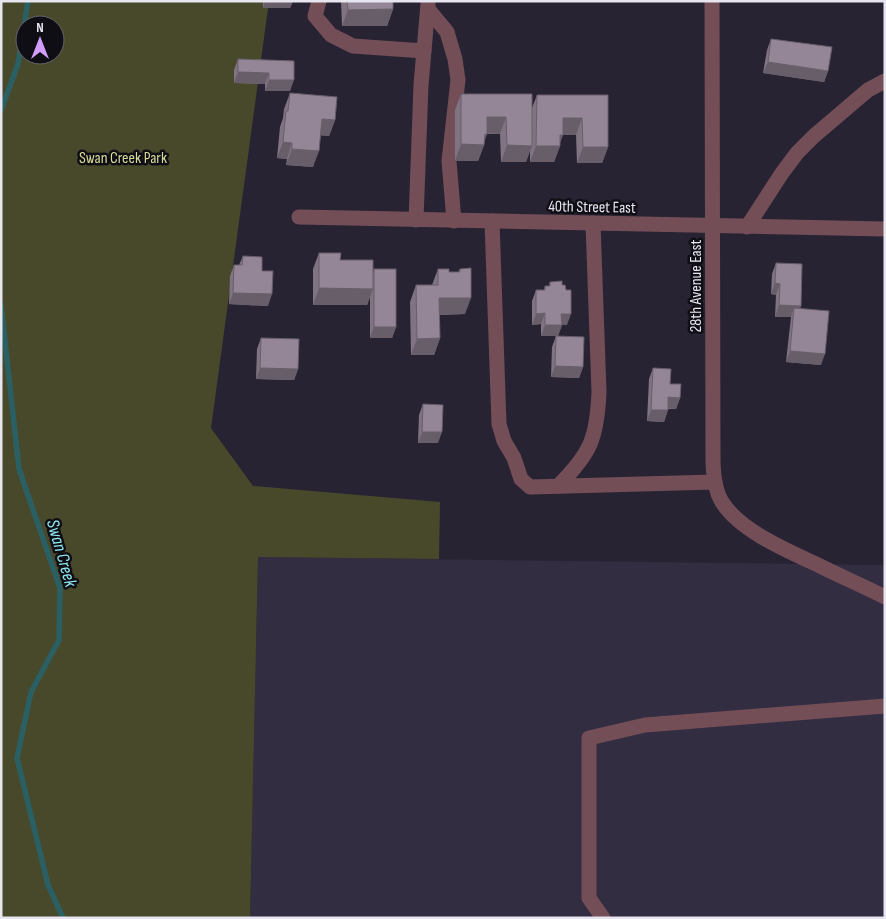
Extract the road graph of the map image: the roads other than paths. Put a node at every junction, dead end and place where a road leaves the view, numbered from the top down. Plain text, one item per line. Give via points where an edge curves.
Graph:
1 (319, 1) edge
2 (712, 1) edge
3 (428, 5) edge
4 (424, 51) junction
5 (885, 81) edge
6 (300, 217) dead end
7 (416, 220) junction
8 (454, 221) junction
9 (492, 221) junction
10 (593, 224) junction
11 (712, 226) junction
12 (747, 226) junction
13 (885, 229) edge
14 (715, 482) junction
15 (558, 486) junction
16 (885, 597) edge
17 (885, 706) edge
18 (603, 918) edge

1 - 4 street via 315,16 331,35 353,46
2 - 11 street, 28th Avenue East
3 - 4 street
3 - 8 street via 447,32 458,80 449,161
4 - 7 street
5 - 12 street via 868,90 797,153
6 - 7 street, 40th Street East
7 - 8 street, 40th Street East
8 - 9 street, 40th Street East
9 - 10 street, 40th Street East
9 - 15 street via 499,424 521,479 530,487
10 - 11 street, 40th Street East
10 - 15 street via 598,414 593,441 576,468
11 - 12 street, 40th Street East
11 - 14 street, 28th Avenue East
12 - 13 street, 40th Street East
14 - 15 street
14 - 16 street, 28th Avenue East via 722,501 740,521 774,544
17 - 18 street via 646,726 588,738 588,898

